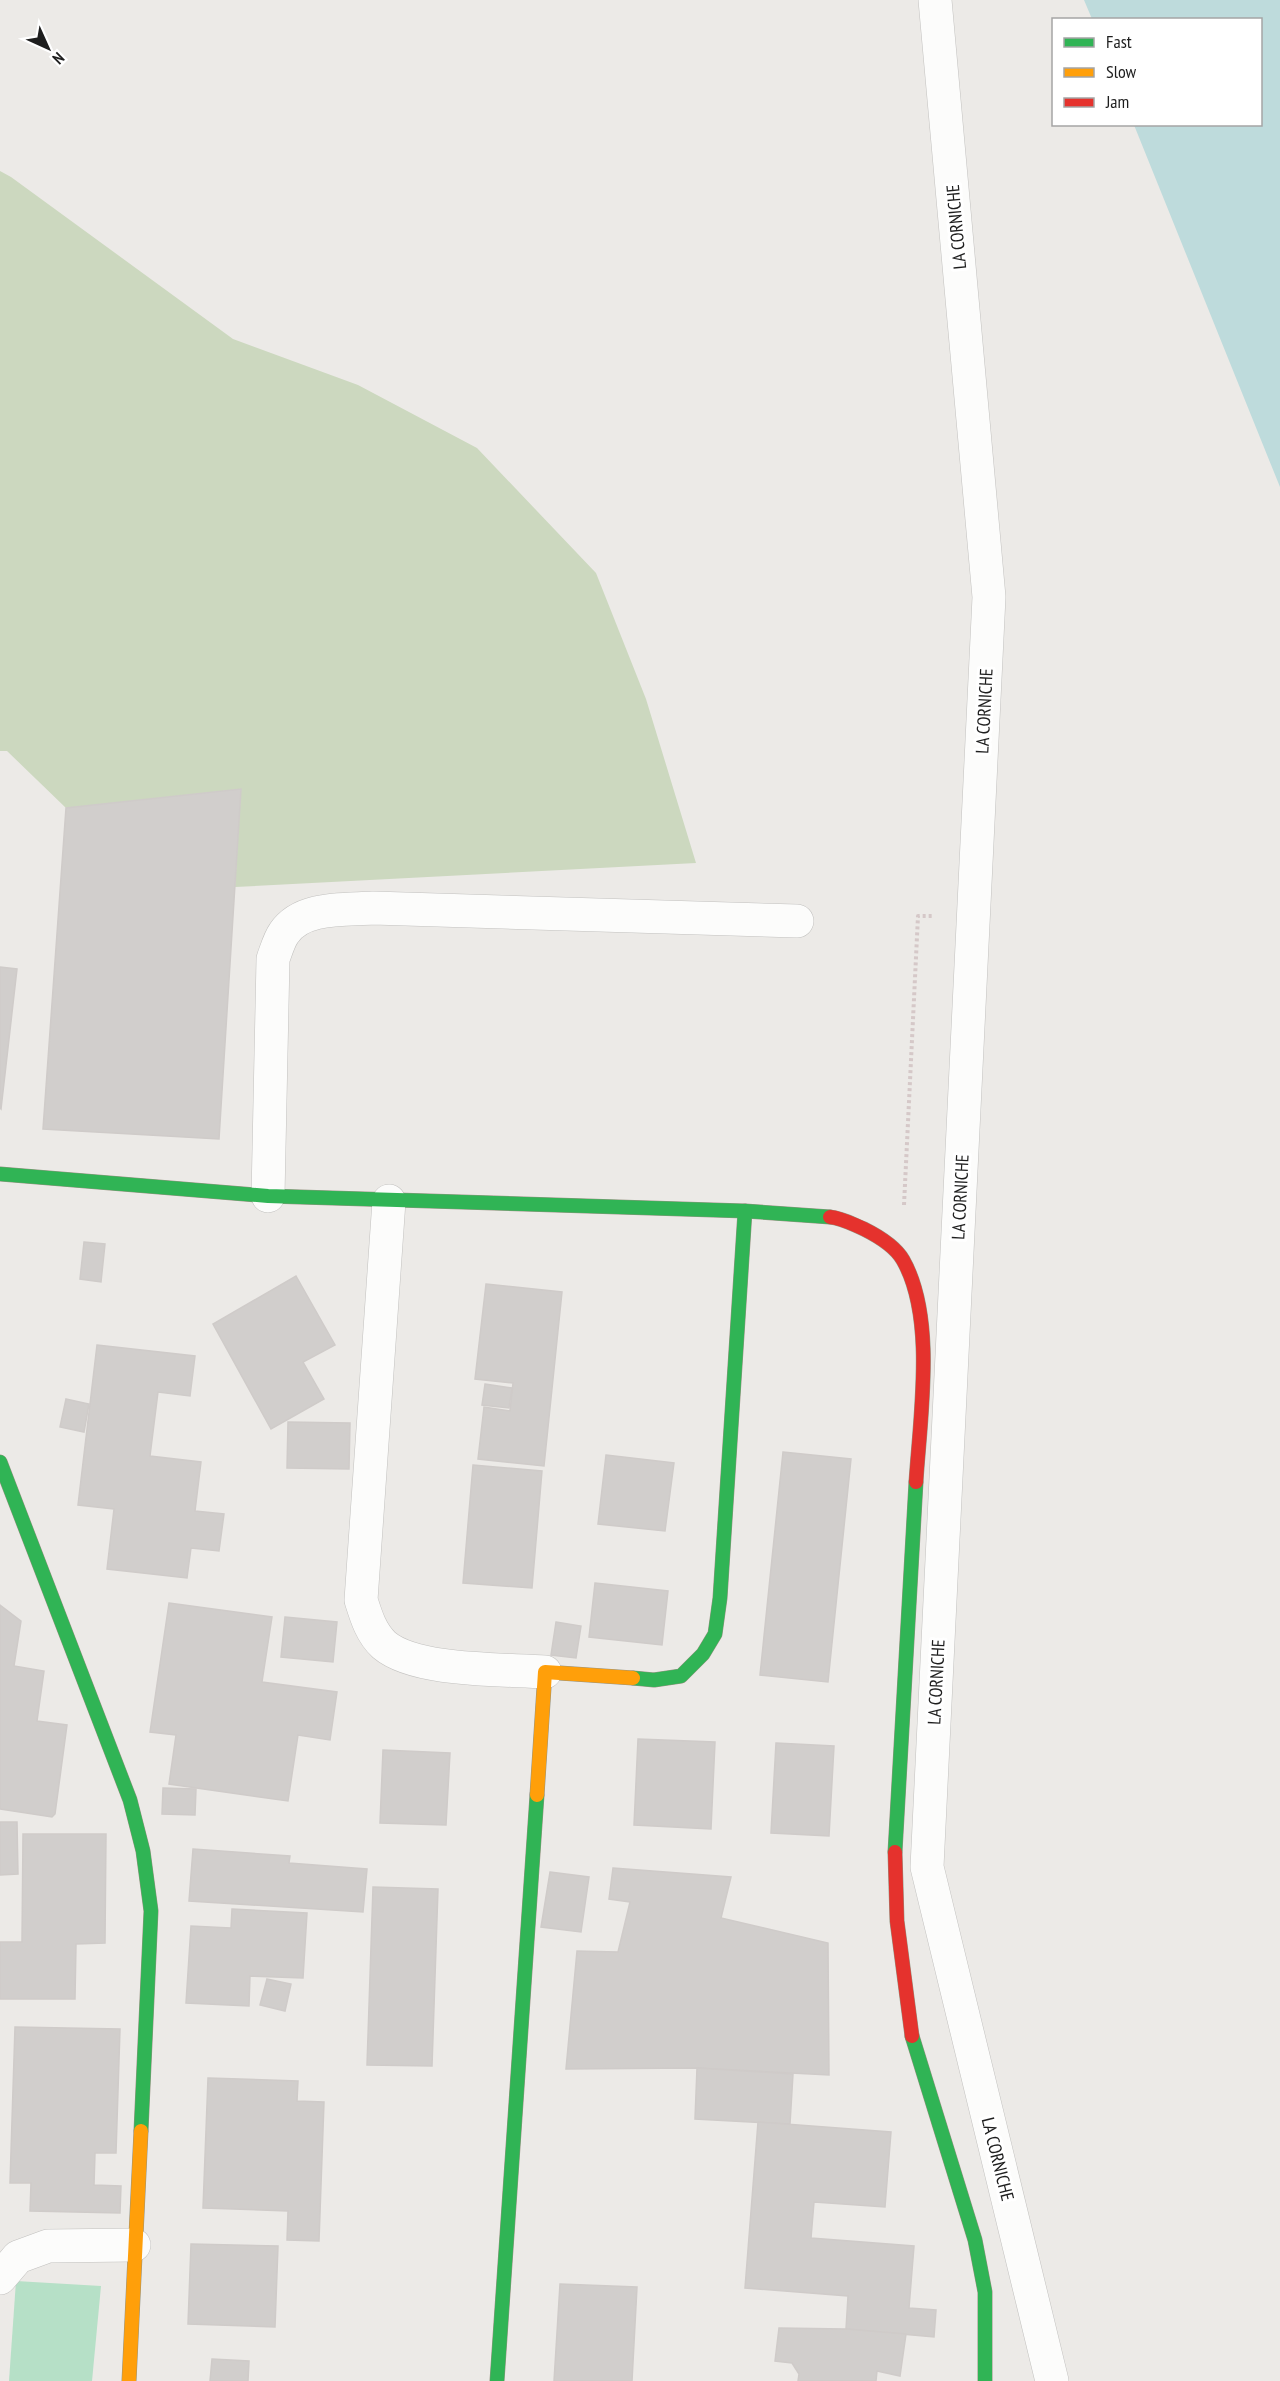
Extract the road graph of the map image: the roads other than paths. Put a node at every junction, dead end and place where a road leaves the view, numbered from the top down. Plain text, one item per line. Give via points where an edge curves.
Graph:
1 (935, 0) edge
2 (798, 921) dead end
3 (0, 1173) edge
4 (268, 1196) junction
5 (389, 1201) junction
6 (745, 1211) junction
7 (0, 1462) edge
8 (545, 1672) junction
9 (134, 2245) junction
10 (0, 2278) edge
11 (129, 2381) edge
12 (497, 2381) edge
13 (985, 2381) edge
14 (1052, 2381) edge

1 - 14 street, LA CORNICHE via 989,597 927,1867
2 - 4 street via 373,908 303,916 284,932 273,959
3 - 4 street
4 - 5 street
5 - 6 street
5 - 8 street via 361,1600 370,1626 383,1644 403,1656 429,1664
6 - 8 street via 715,1634 703,1654 681,1676 654,1680
6 - 13 street via 839,1218 879,1236 902,1258 915,1287 924,1348 895,1839 897,1921 910,2029 975,2240 985,2292
7 - 9 street via 130,1800 143,1851 151,1911
8 - 12 street
9 - 10 street via 48,2246 18,2257
9 - 11 street

